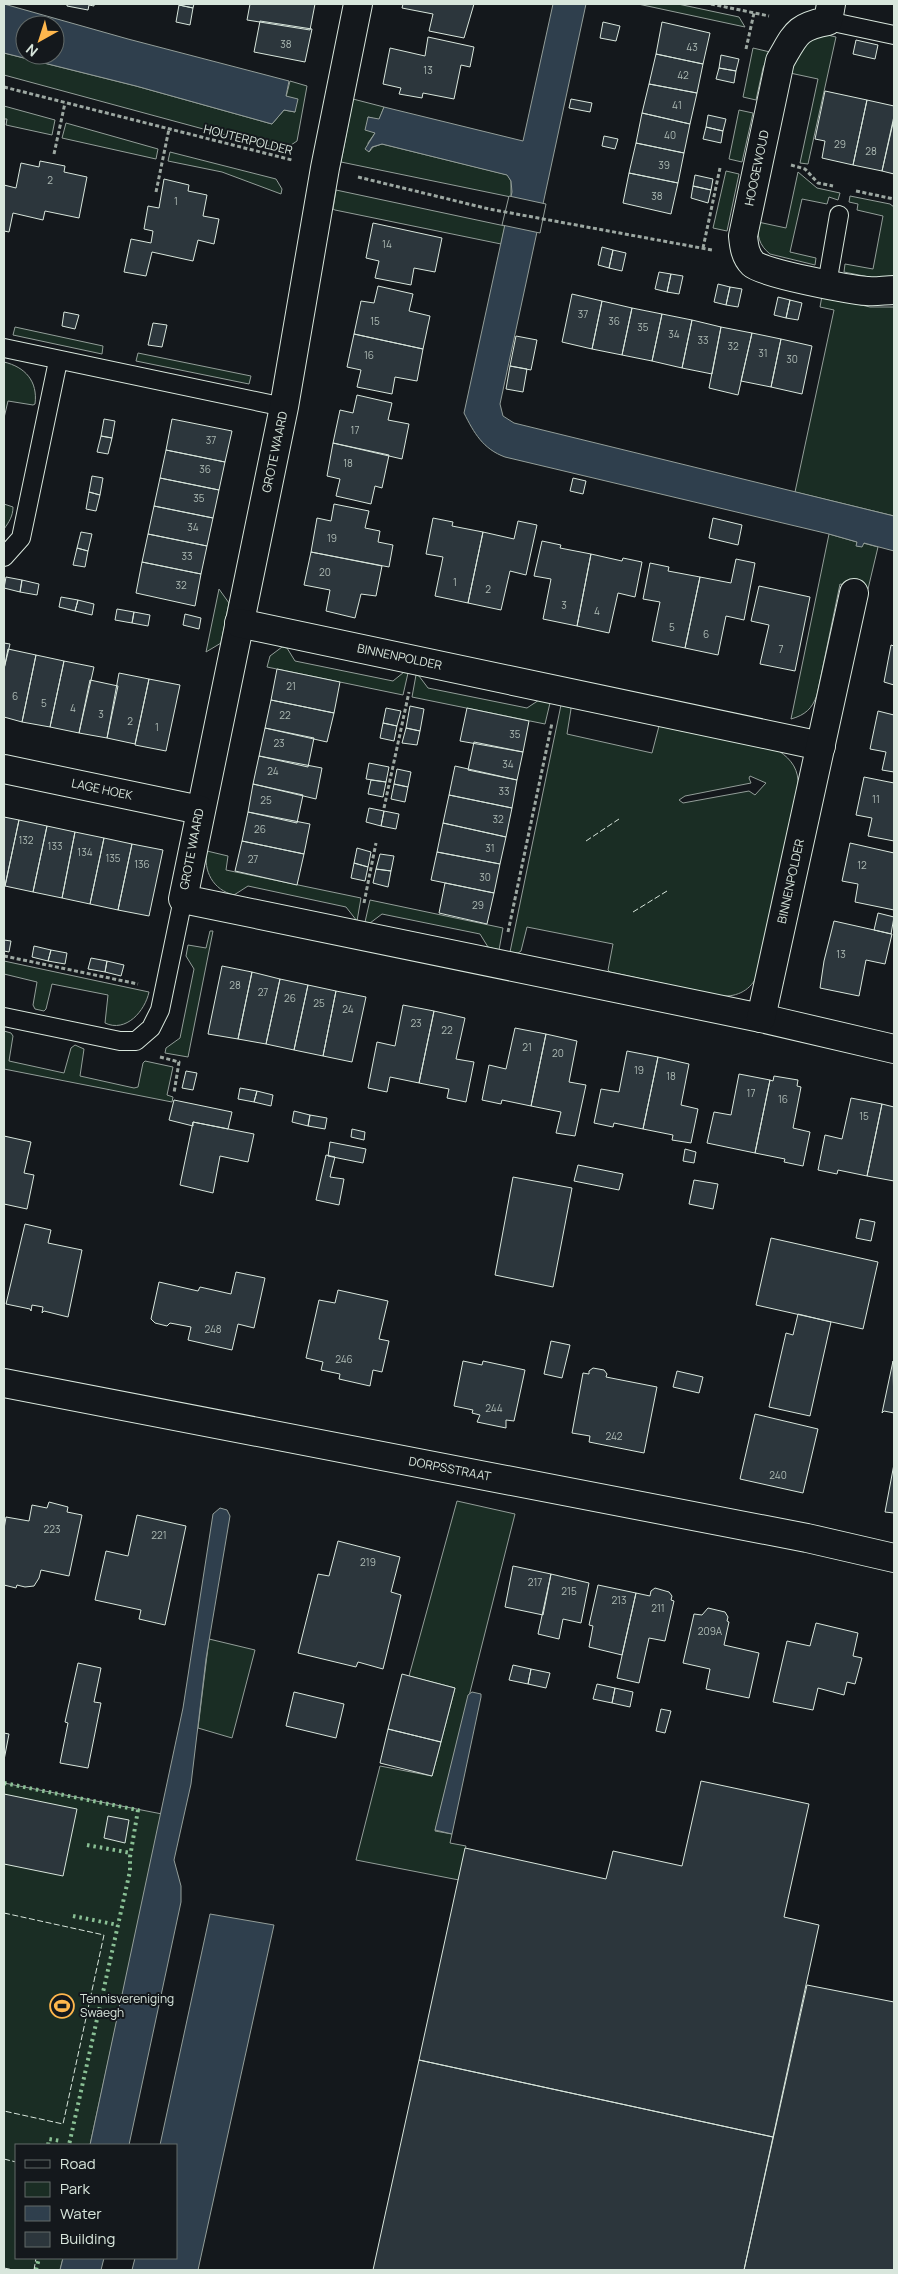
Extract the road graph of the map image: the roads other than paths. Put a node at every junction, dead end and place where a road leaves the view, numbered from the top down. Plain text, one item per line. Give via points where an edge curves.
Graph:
1 (358, 4) edge
2 (829, 12) edge
3 (894, 35) edge
4 (839, 215) dead end
5 (826, 284) junction
6 (894, 290) edge
7 (4, 348) edge
8 (58, 361) junction
9 (284, 407) junction
10 (4, 557) edge
11 (854, 593) dead end
12 (239, 623) junction
13 (821, 746) junction
14 (4, 769) edge
15 (200, 810) junction
16 (183, 899) junction
17 (4, 1016) edge
18 (761, 1018) junction
19 (894, 1049) edge
20 (4, 1382) edge
21 (894, 1558) edge

1 - 9 street, GROTE WAARD via 325,168
2 - 3 lane
2 - 5 street, HOOGEWOUD via 795,36 780,61 743,236 747,257 757,267
4 - 5 lane
5 - 6 street via 867,291
7 - 8 lane
8 - 9 lane
8 - 10 lane via 21,538
9 - 12 street, GROTE WAARD
11 - 13 street, BINNENPOLDER
12 - 13 street, BINNENPOLDER
12 - 15 street, GROTE WAARD
13 - 18 street, BINNENPOLDER
14 - 15 street, LAGE HOEK
15 - 16 street, GROTE WAARD
16 - 17 lane via 160,1010 150,1028 136,1041 120,1041
16 - 18 street
18 - 19 street
20 - 21 street, DORPSSTRAAT via 807,1538

